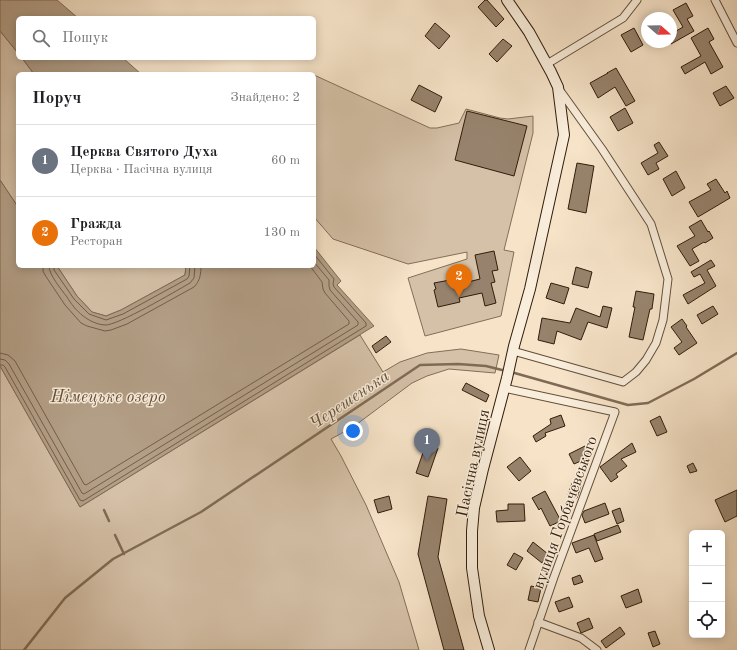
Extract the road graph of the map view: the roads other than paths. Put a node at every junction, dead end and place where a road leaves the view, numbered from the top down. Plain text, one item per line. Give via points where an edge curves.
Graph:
1 (506, 0) edge
2 (636, 0) edge
3 (715, 0) edge
4 (737, 43) edge
5 (547, 64) junction
6 (558, 87) junction
7 (513, 351) junction
8 (504, 388) junction
9 (538, 622) junction
10 (489, 650) edge
11 (529, 650) edge
12 (597, 650) edge

1 - 5 street, Пасічна вулиця via 529,32
2 - 5 street via 623,18
3 - 4 street
5 - 6 street, Пасічна вулиця
6 - 7 street, Пасічна вулиця via 564,135 530,289
6 - 7 street via 651,224 668,279 663,320 656,343 646,360 623,382
7 - 8 street, Пасічна вулиця
8 - 9 street, вулиця Горбачевського via 615,412
8 - 10 street, Пасічна вулиця via 474,508 472,531 472,568 479,616
9 - 11 street, вулиця Горбачевського
9 - 12 street via 581,638

